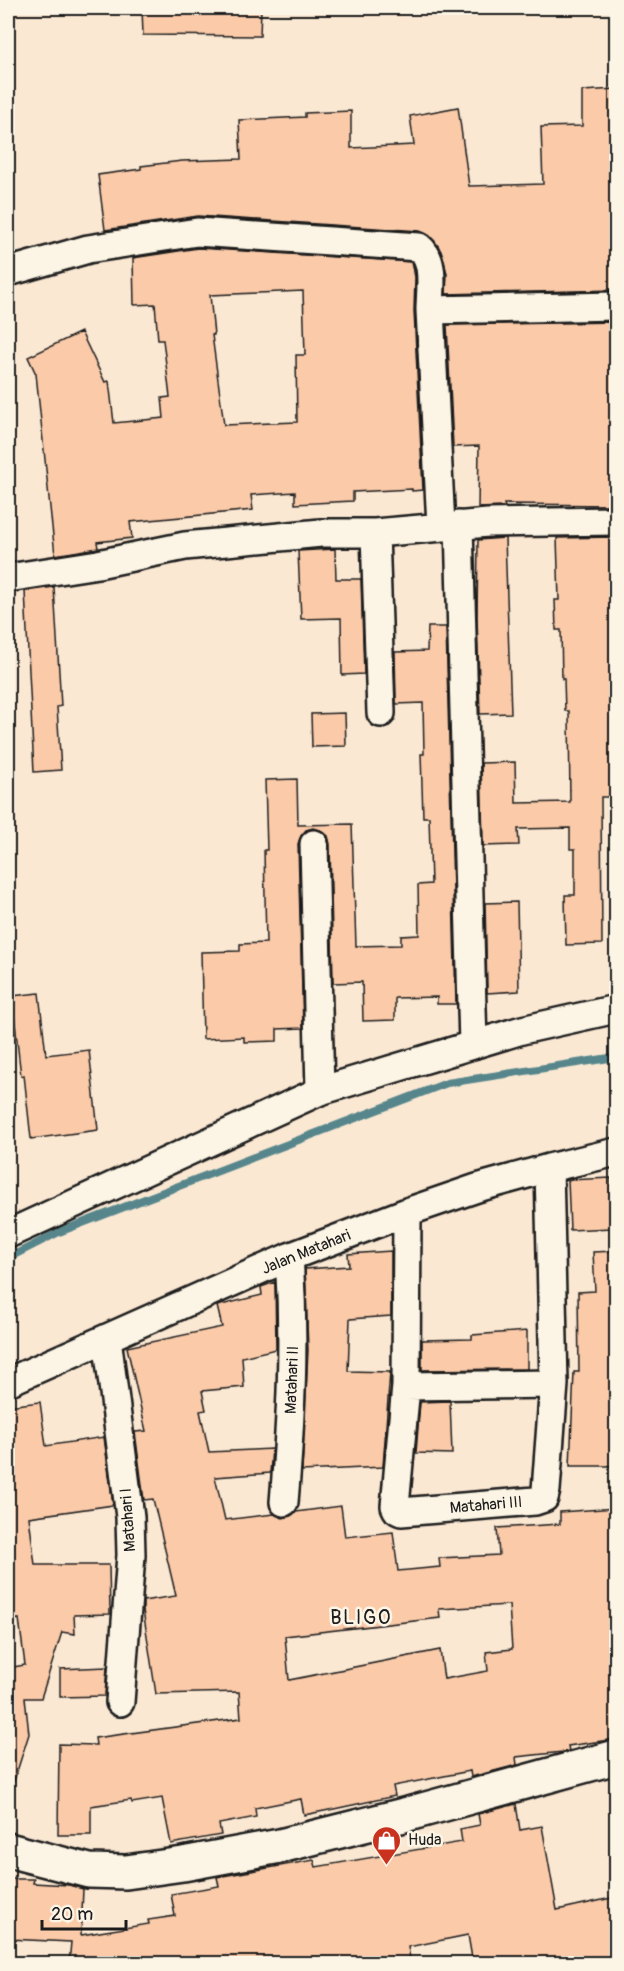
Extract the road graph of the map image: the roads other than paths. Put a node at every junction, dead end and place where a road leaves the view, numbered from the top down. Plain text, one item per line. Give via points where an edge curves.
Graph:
1 (8, 272) edge
2 (616, 306) edge
3 (430, 310) junction
4 (616, 520) edge
5 (450, 525) junction
6 (375, 533) junction
7 (8, 578) edge
8 (381, 713) dead end
9 (314, 844) dead end
10 (616, 1009) edge
11 (472, 1045) junction
12 (320, 1091) junction
13 (616, 1152) edge
14 (549, 1168) junction
15 (407, 1212) junction
16 (8, 1234) edge
17 (289, 1257) junction
18 (107, 1338) junction
19 (8, 1382) edge
20 (554, 1384) junction
21 (406, 1386) junction
22 (284, 1502) dead end
23 (120, 1702) dead end
24 (616, 1757) edge
25 (8, 1850) edge

1 - 3 street via 88,249 197,232 419,247 429,260
2 - 3 street
3 - 5 street
4 - 5 street
5 - 6 street
5 - 11 street
6 - 7 street via 321,533 185,546
6 - 8 street
9 - 12 street
10 - 11 street
11 - 12 street
12 - 16 street
13 - 14 street, Jalan Matahari
14 - 15 street, Jalan Matahari
14 - 20 street, Matahari III
15 - 17 street, Jalan Matahari
15 - 21 street, Matahari III
17 - 18 street, Jalan Matahari
17 - 22 street, Matahari II via 293,1365
18 - 19 street, Jalan Matahari
18 - 23 street, Matahari I via 130,1517 129,1603
20 - 21 street
20 - 21 street, Matahari III via 544,1498 401,1512 395,1506
24 - 25 street via 280,1846 183,1864 126,1872 89,1871

